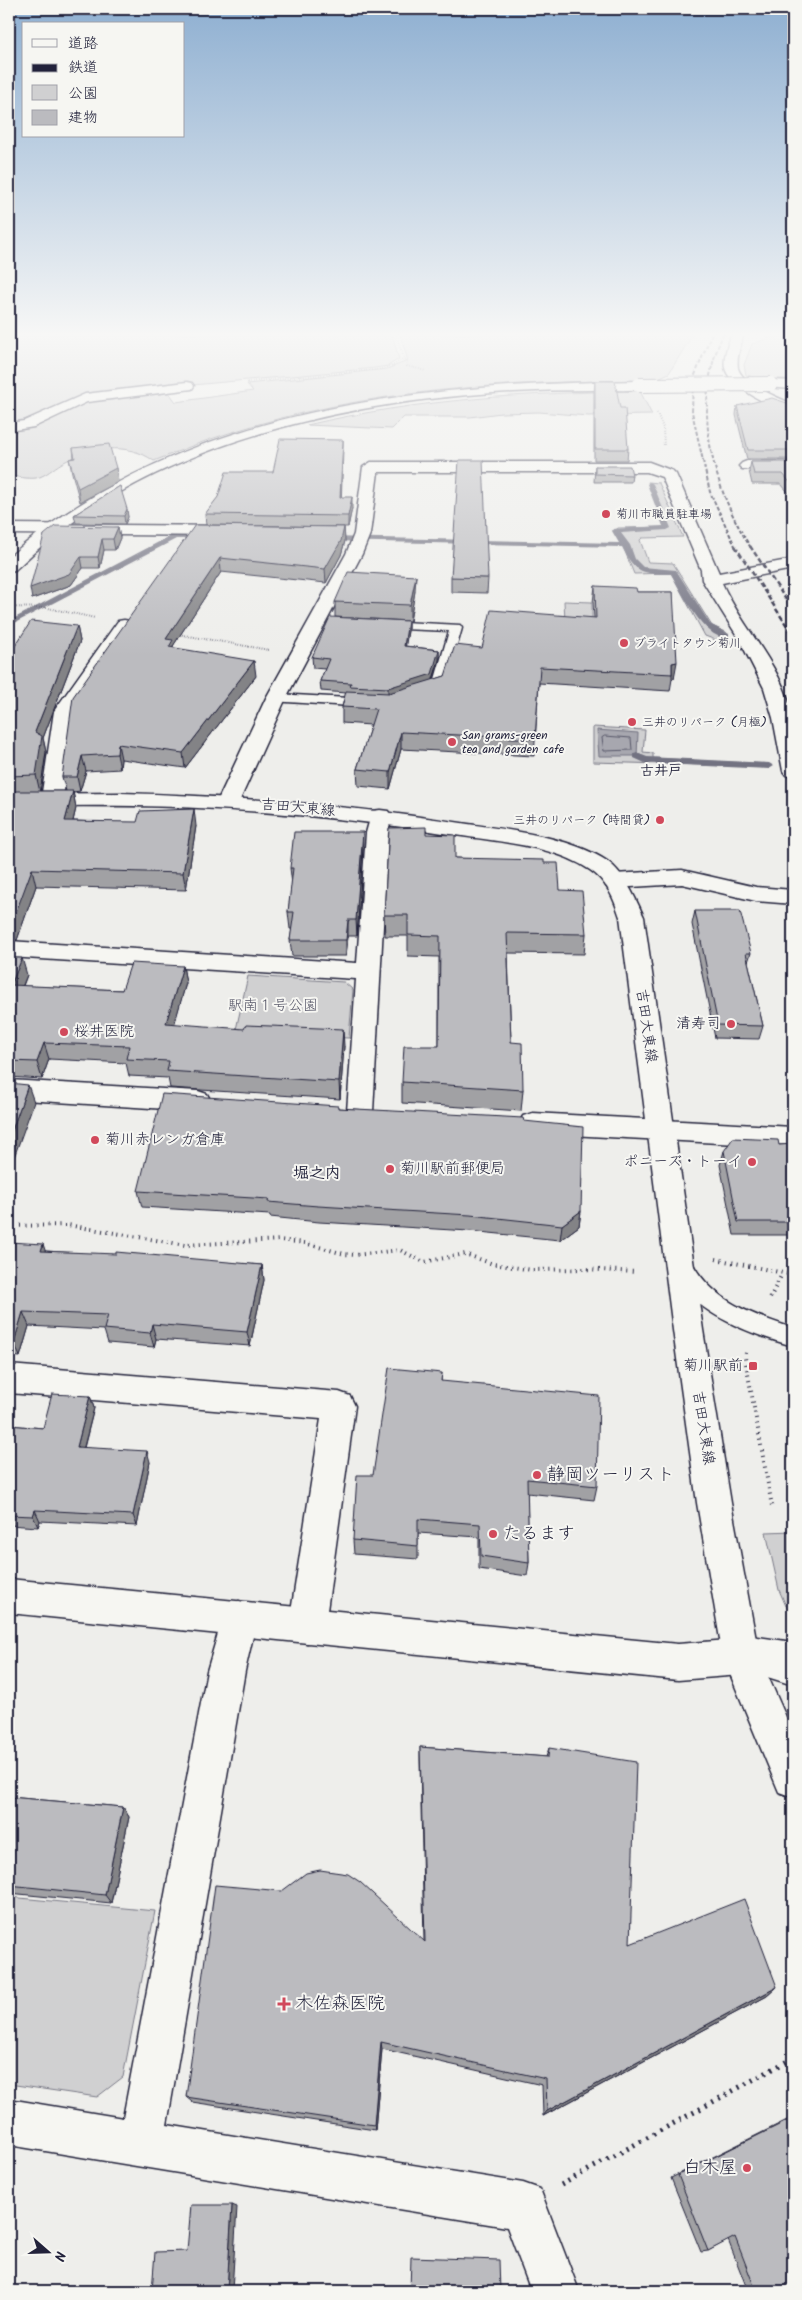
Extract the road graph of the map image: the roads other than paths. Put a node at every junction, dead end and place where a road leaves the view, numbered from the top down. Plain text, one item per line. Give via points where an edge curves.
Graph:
1 (231, 440) edge
2 (747, 466) dead end
3 (793, 466) edge
4 (9, 529) edge
5 (54, 530) junction
6 (247, 531) edge
7 (793, 564) edge
8 (9, 566) edge
9 (711, 580) junction
10 (124, 624) edge
11 (368, 624) edge
12 (414, 696) edge
13 (276, 698) junction
14 (380, 704) edge
15 (793, 771) edge
16 (52, 799) junction
17 (9, 800) edge
18 (228, 802) junction
19 (380, 816) junction
20 (614, 881) junction
21 (793, 897) edge
22 (9, 949) edge
23 (370, 972) junction
24 (9, 1089) edge
25 (224, 1103) edge
26 (331, 1110) edge
27 (360, 1112) junction
28 (389, 1114) edge
29 (505, 1121) edge
30 (660, 1131) junction
31 (793, 1138) edge
32 (679, 1259) junction
33 (793, 1337) edge
34 (9, 1379) edge
35 (9, 1596) edge
36 (239, 1619) junction
37 (306, 1624) junction
38 (793, 1654) edge
39 (741, 1657) junction
40 (793, 1672) edge
41 (793, 1778) edge
42 (9, 2122) edge
43 (140, 2143) junction
44 (555, 2291) edge

1 - 5 street, bridge via 178,459 107,493
2 - 3 street
4 - 5 street
5 - 6 street
5 - 8 street
7 - 9 street
9 - 13 street via 668,474 649,467 371,467 356,537 324,622 299,655
9 - 15 street via 753,647 778,699
10 - 16 street via 64,711
11 - 12 lane via 456,628 439,688
13 - 14 lane
13 - 18 street
16 - 17 street, 吉田大東線
16 - 18 street, 吉田大東線
18 - 19 street, 吉田大東線
19 - 20 street, 吉田大東線 via 497,835 568,853 594,863
19 - 23 street
20 - 21 street via 682,877 756,894
20 - 30 street, 吉田大東線 via 632,917
22 - 23 street
23 - 27 street
24 - 25 street
26 - 27 street
27 - 28 street
29 - 30 street
30 - 31 street
30 - 32 street, 吉田大東線
32 - 33 lane via 693,1284 716,1304 772,1331
32 - 39 street, 吉田大東線 via 712,1493
34 - 37 street via 339,1406
35 - 36 street
36 - 37 street
36 - 43 street via 226,1671
37 - 39 street via 678,1662
38 - 39 lane via 751,1648
39 - 40 lane
39 - 41 street, 吉田大東線
42 - 43 street
43 - 44 street via 523,2206

